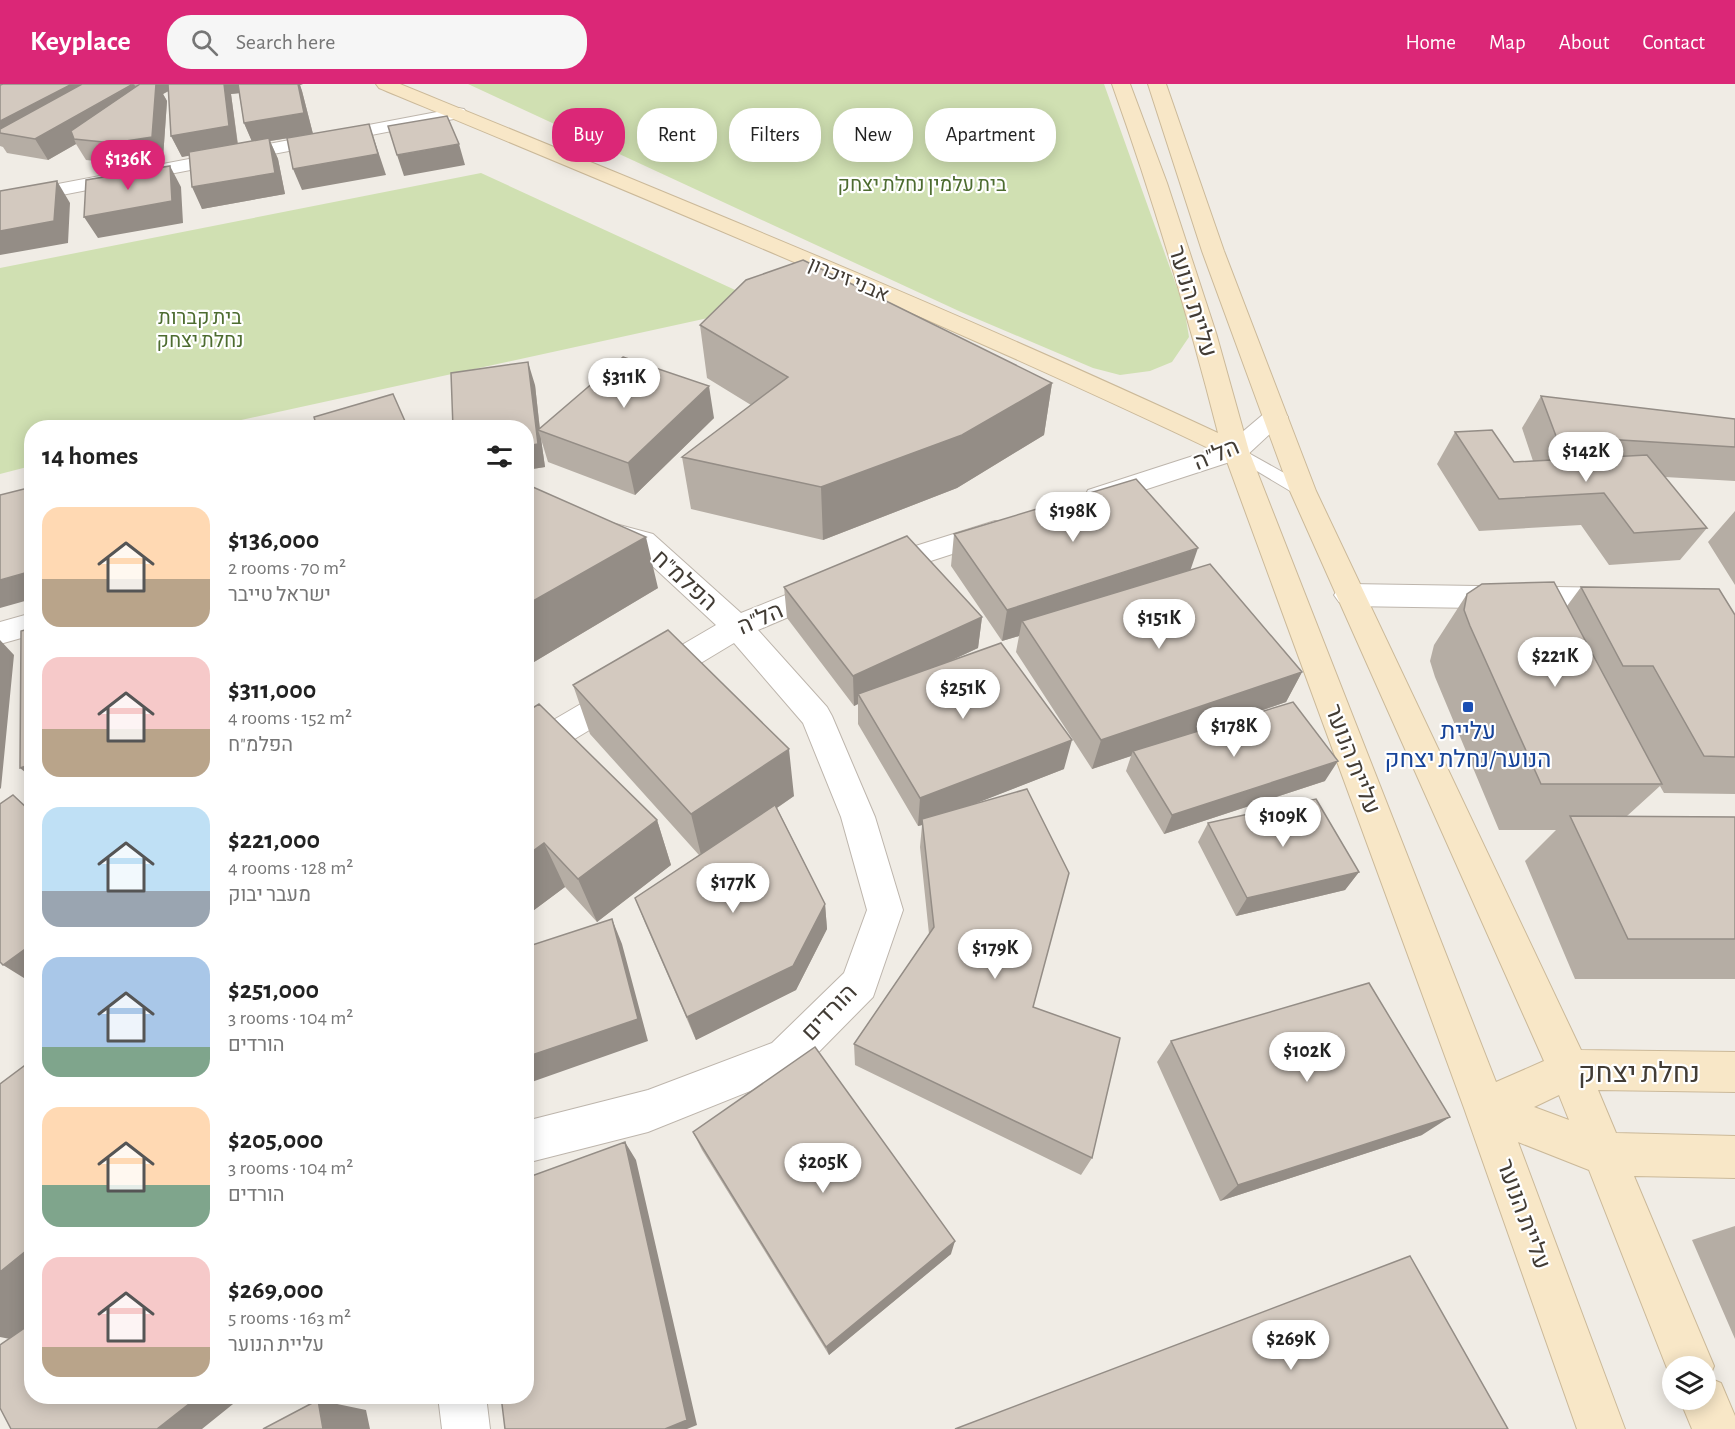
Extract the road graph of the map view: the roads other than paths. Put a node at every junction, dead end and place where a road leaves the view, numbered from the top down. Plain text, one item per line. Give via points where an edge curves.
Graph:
1 (385, 84) edge
2 (1121, 84) edge
3 (1157, 84) edge
4 (459, 113) junction
5 (0, 201) edge
6 (1275, 417) junction
7 (1236, 451) junction
8 (1303, 491) junction
9 (1068, 506) edge
10 (534, 511) edge
11 (1023, 521) edge
12 (1349, 595) junction
13 (1640, 600) edge
14 (24, 626) edge
15 (737, 627) junction
16 (0, 633) edge
17 (534, 747) edge
18 (1569, 1070) junction
19 (1735, 1072) edge
20 (1485, 1108) junction
21 (534, 1140) edge
22 (1601, 1154) junction
23 (1735, 1157) edge
24 (1686, 1356) edge
25 (463, 1404) edge
26 (1708, 1410) edge
27 (466, 1429) edge
28 (1601, 1429) edge
29 (1716, 1429) edge

1 - 4 street, אבני זיכרון
2 - 7 street, עליית הנוער via 1157,183
3 - 6 street, עליית הנוער
4 - 5 street via 18,188
4 - 7 street, אבני זיכרון via 1070,374
6 - 7 street, הל"ה
6 - 8 street, עליית הנוער
7 - 8 lane
7 - 9 street, הל"ה
7 - 20 street, עליית הנוער
8 - 12 street, עליית הנוער
10 - 15 street, הפלמ"ח via 643,541
11 - 15 street, הל"ה via 878,568
12 - 13 street
12 - 18 street, עליית הנוער
14 - 16 street
15 - 17 street, הל"ה
15 - 21 street, הורדים via 816,716 858,817 885,910 859,984 786,1057 648,1111
18 - 19 street, נחלת יצחק
18 - 20 street, נחלת יצחק
18 - 22 street, עליית הנוער
20 - 22 street
20 - 28 street, עליית הנוער
22 - 23 street
22 - 24 street, עליית הנוער
25 - 27 street
26 - 29 street

